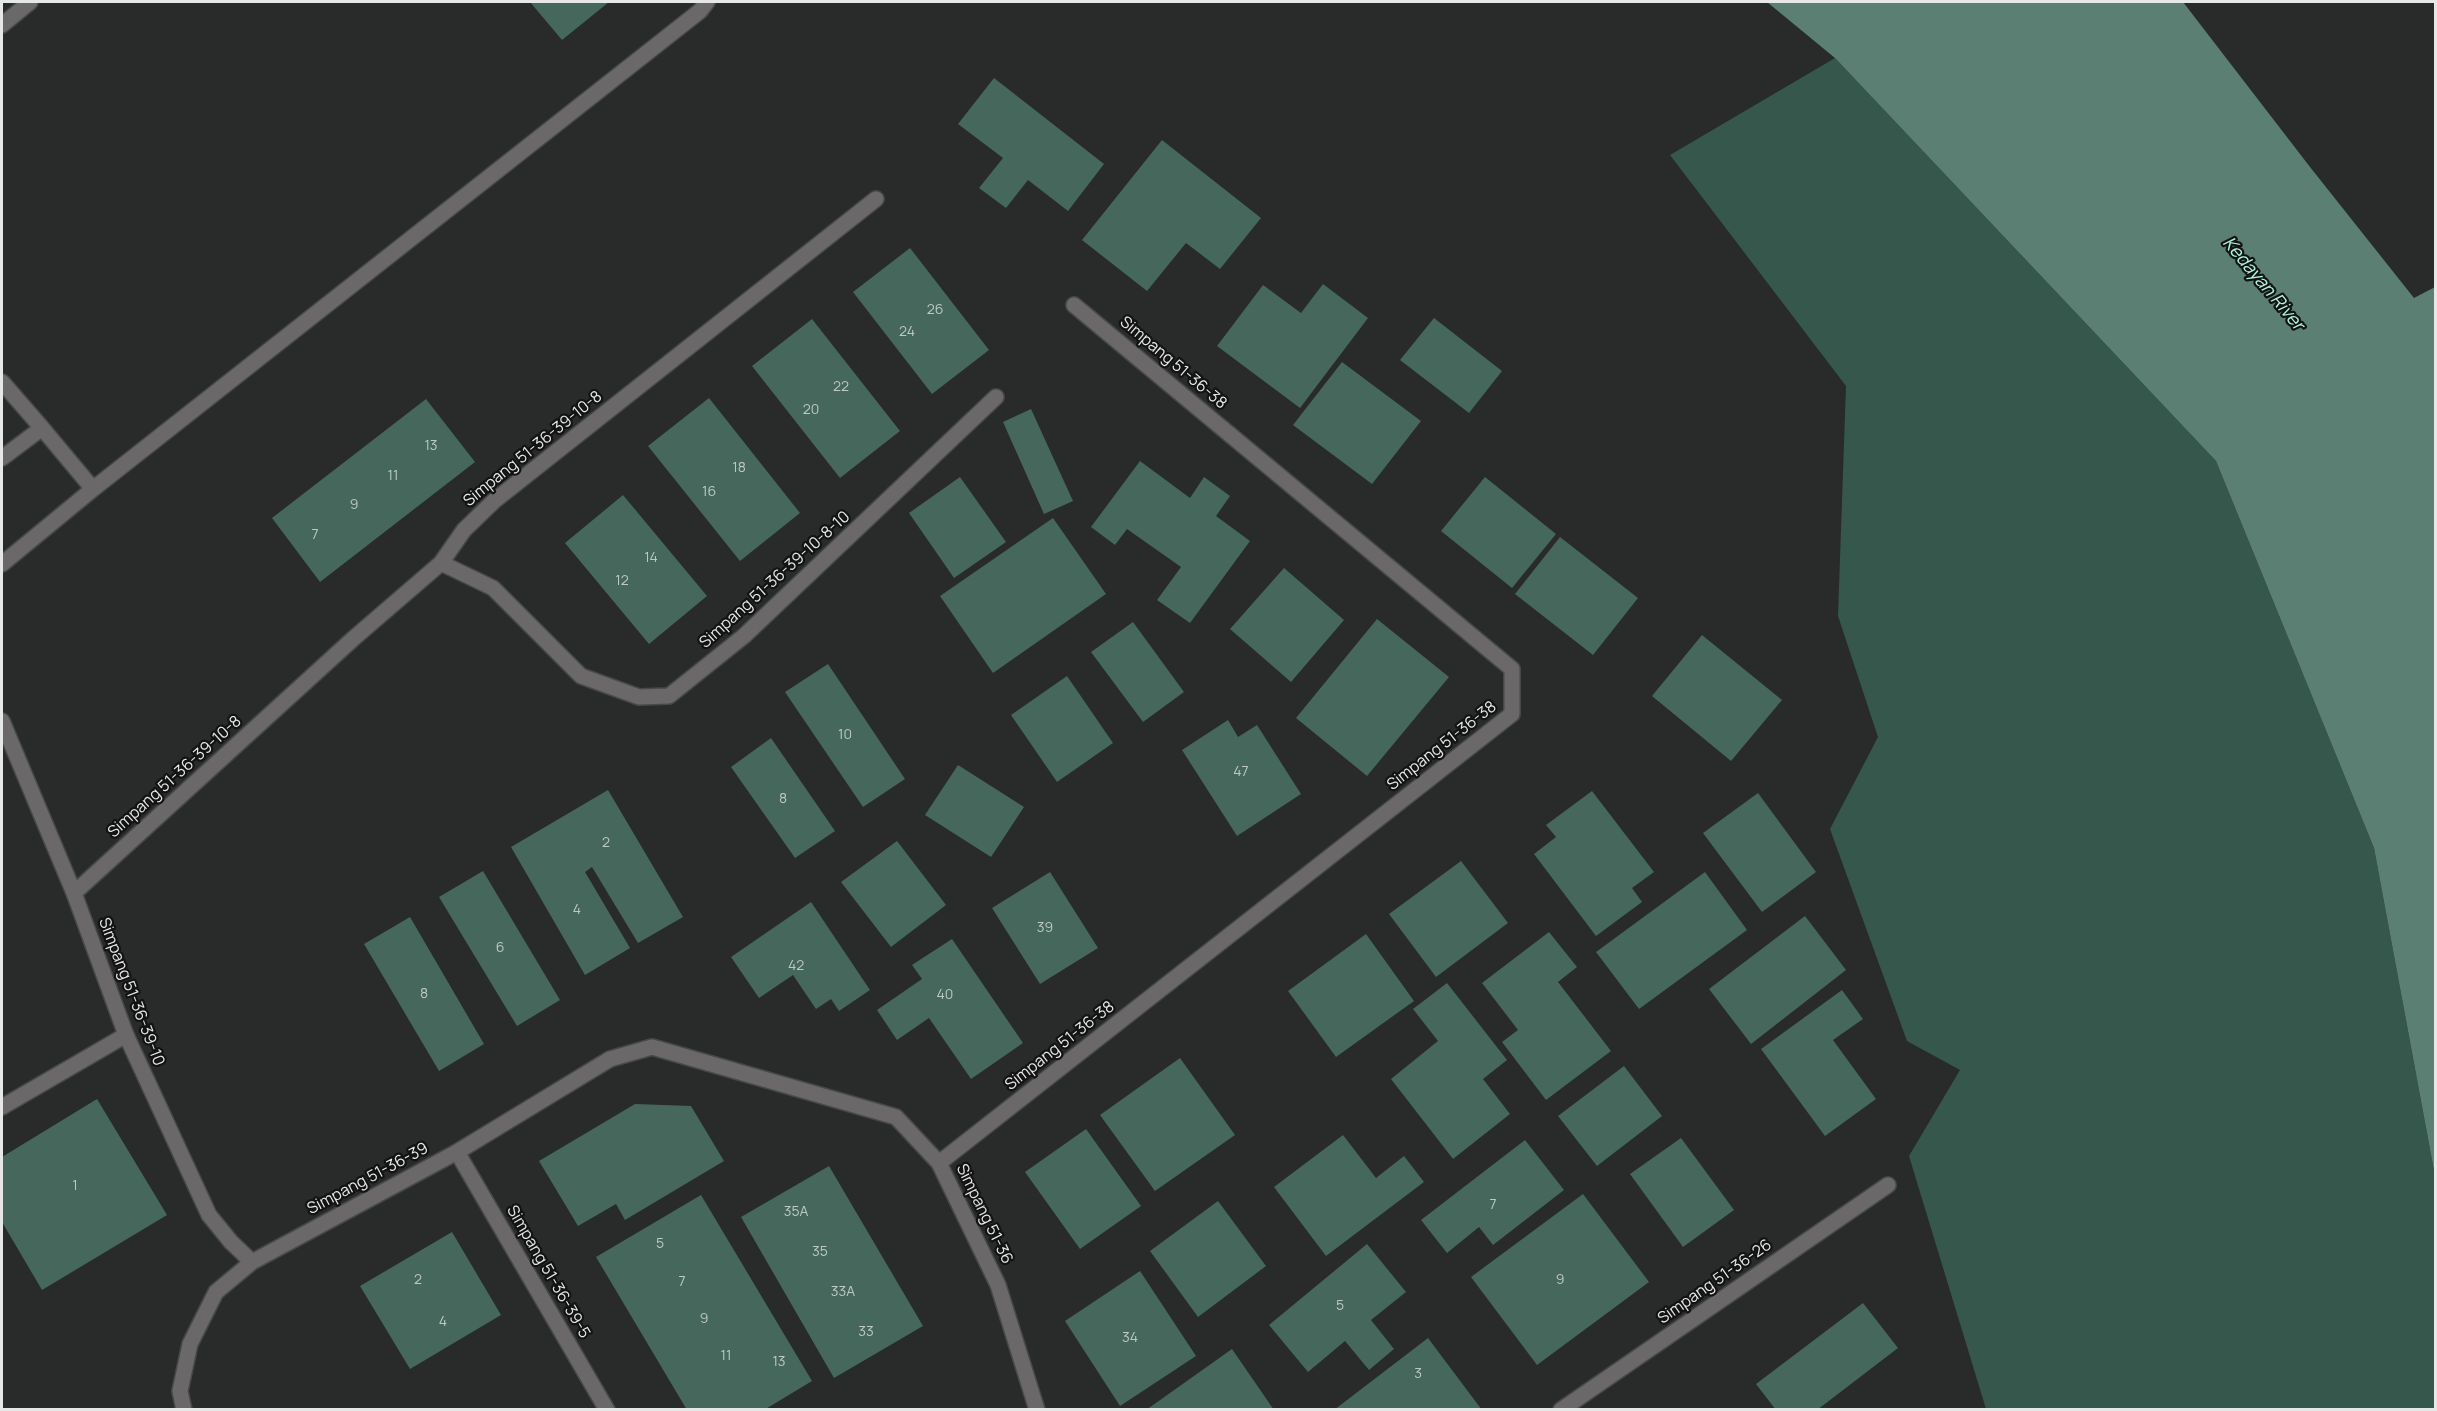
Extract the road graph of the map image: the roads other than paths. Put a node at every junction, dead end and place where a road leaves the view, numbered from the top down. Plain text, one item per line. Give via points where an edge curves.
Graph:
1 (30, 2) edge
2 (707, 2) edge
3 (2, 25) edge
4 (876, 199) dead end
5 (1074, 305) dead end
6 (2, 382) edge
7 (996, 397) dead end
8 (42, 428) junction
9 (2, 458) edge
10 (93, 489) junction
11 (441, 563) junction
12 (2, 564) edge
13 (2, 720) edge
14 (74, 893) junction
15 (126, 1035) junction
16 (652, 1047) joint
17 (2, 1107) edge
18 (457, 1152) junction
19 (939, 1163) junction
20 (1888, 1185) dead end
21 (252, 1262) junction
22 (184, 1410) edge
23 (608, 1410) edge
24 (1037, 1410) edge
25 (1561, 1410) edge

1 - 3 street
2 - 10 street
4 - 11 street, Simpang 51-36-39-10-8 via 494,501 464,530
5 - 19 street, Simpang 51-36-38 via 1512,669 1512,714
6 - 8 street
7 - 11 street, Simpang 51-36-39-10-8-10 via 744,636 669,696 639,697 581,676 493,588
8 - 9 street
8 - 10 street
10 - 12 street
11 - 14 street, Simpang 51-36-39-10-8
13 - 14 street, Simpang 51-36-39-10
14 - 15 street, Simpang 51-36-39-10
15 - 17 street
15 - 21 street, Simpang 51-36-39-10 via 209,1215
16 - 18 street, Simpang 51-36-39 via 610,1059
16 - 19 street, Simpang 51-36 via 896,1117
18 - 21 street, Simpang 51-36-39
18 - 23 street, Simpang 51-36-39-5
19 - 24 street, Simpang 51-36 via 998,1285
20 - 25 street, Simpang 51-36-26
21 - 22 street, Simpang 51-36-39 via 216,1292 190,1344 180,1390

